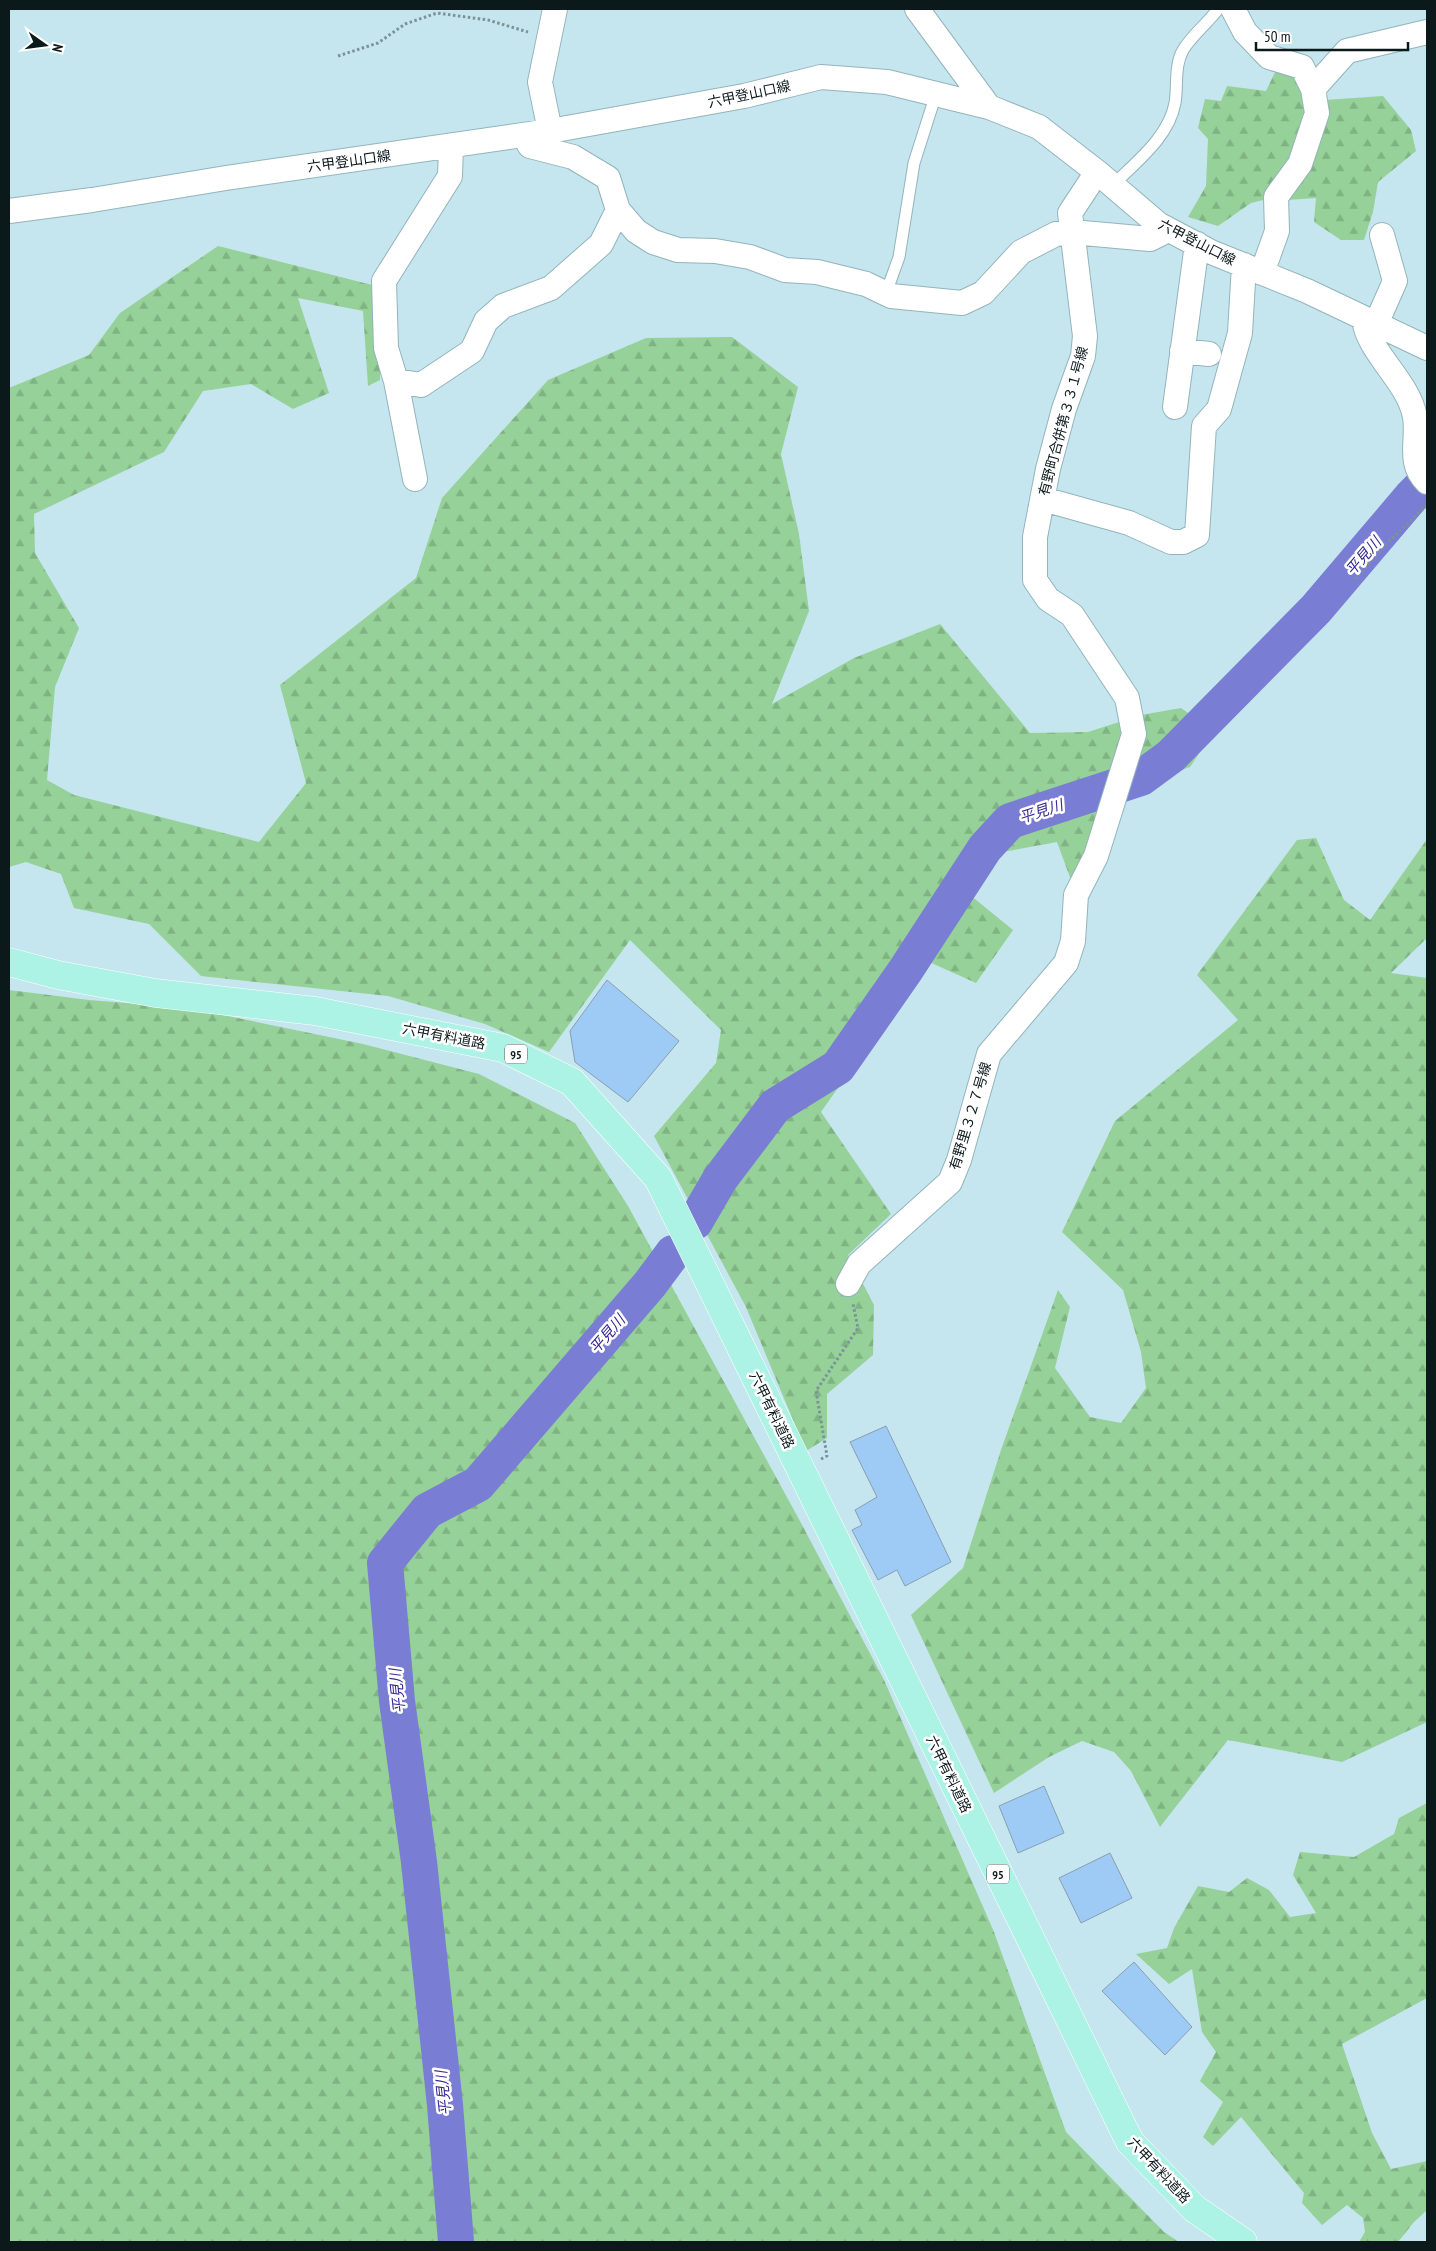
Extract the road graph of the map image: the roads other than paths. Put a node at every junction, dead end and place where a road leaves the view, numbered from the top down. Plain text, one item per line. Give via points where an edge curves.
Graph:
1 (555, 9) edge
2 (917, 9) edge
3 (1218, 9) edge
4 (1233, 9) edge
5 (1427, 32) edge
6 (1313, 89) junction
7 (936, 94) junction
8 (989, 107) junction
9 (550, 130) junction
10 (523, 135) junction
11 (451, 146) junction
12 (1105, 178) junction
13 (618, 210) junction
14 (9, 211) edge
15 (1168, 230) junction
16 (1072, 232) junction
17 (1382, 235) dead end
18 (1196, 244) junction
19 (1253, 269) junction
20 (886, 293) junction
21 (1370, 322) junction
22 (1427, 348) edge
23 (1182, 351) junction
24 (1209, 354) dead end
25 (396, 381) junction
26 (1175, 407) dead end
27 (415, 479) dead end
28 (1424, 479) edge
29 (1043, 499) junction
30 (9, 962) edge
31 (1066, 963) joint
32 (9, 971) edge
33 (58, 975) junction
34 (848, 1284) road end
35 (1243, 2242) edge

1 - 9 street via 540,82
2 - 8 street
3 - 12 lane via 1182,51 1172,116 1162,133
4 - 6 street via 1245,32 1269,57 1302,66
5 - 6 street via 1347,50
6 - 19 street via 1317,113 1300,164 1276,197 1277,231
7 - 8 street, 六甲登山口線
7 - 9 street, 六甲登山口線 via 887,82 821,78 744,96
7 - 20 lane via 914,163 899,258
8 - 12 street, 六甲登山口線 via 1039,127
9 - 10 street, 六甲登山口線
10 - 11 street, 六甲登山口線
10 - 13 street via 530,146 573,157 608,178
11 - 14 street, 六甲登山口線
11 - 25 street via 450,176 384,281 386,348
12 - 15 street, 六甲登山口線
12 - 16 street, 有野町合併第３３１号線 via 1070,213
13 - 20 street via 636,230 661,245 678,250 715,251 750,257 785,270 817,272 866,284
13 - 25 street via 601,244 550,288 504,306 486,322 472,351 421,386
15 - 16 street via 1150,238
15 - 18 street, 六甲登山口線
16 - 20 street via 1056,234 1020,252 983,293 962,303
16 - 29 street, 有野町合併第３３１号線 via 1085,336 1083,356 1064,409
17 - 21 street via 1395,282
18 - 19 street, 六甲登山口線
18 - 23 street
19 - 21 street, 六甲登山口線
19 - 29 street via 1219,410 1204,426 1197,535 1183,542 1171,542 1129,523
21 - 22 street, 六甲登山口線
21 - 28 street via 1366,333 1399,380 1415,417 1413,452
23 - 24 street
23 - 26 street
25 - 27 street
29 - 31 street, 有野町合併第３３１号線 via 1035,537 1035,580 1048,599 1072,615 1127,698 1134,734 1096,856 1076,895 1073,941
30 - 33 main road, 六甲有料道路 / 95
31 - 34 street, 有野里３２７号線 via 989,1054 950,1182 859,1264
32 - 33 main road, 95
33 - 35 main road, 六甲有料道路 / 95 via 155,993 315,1011 503,1048 572,1082 658,1178 1130,2142 1196,2209

